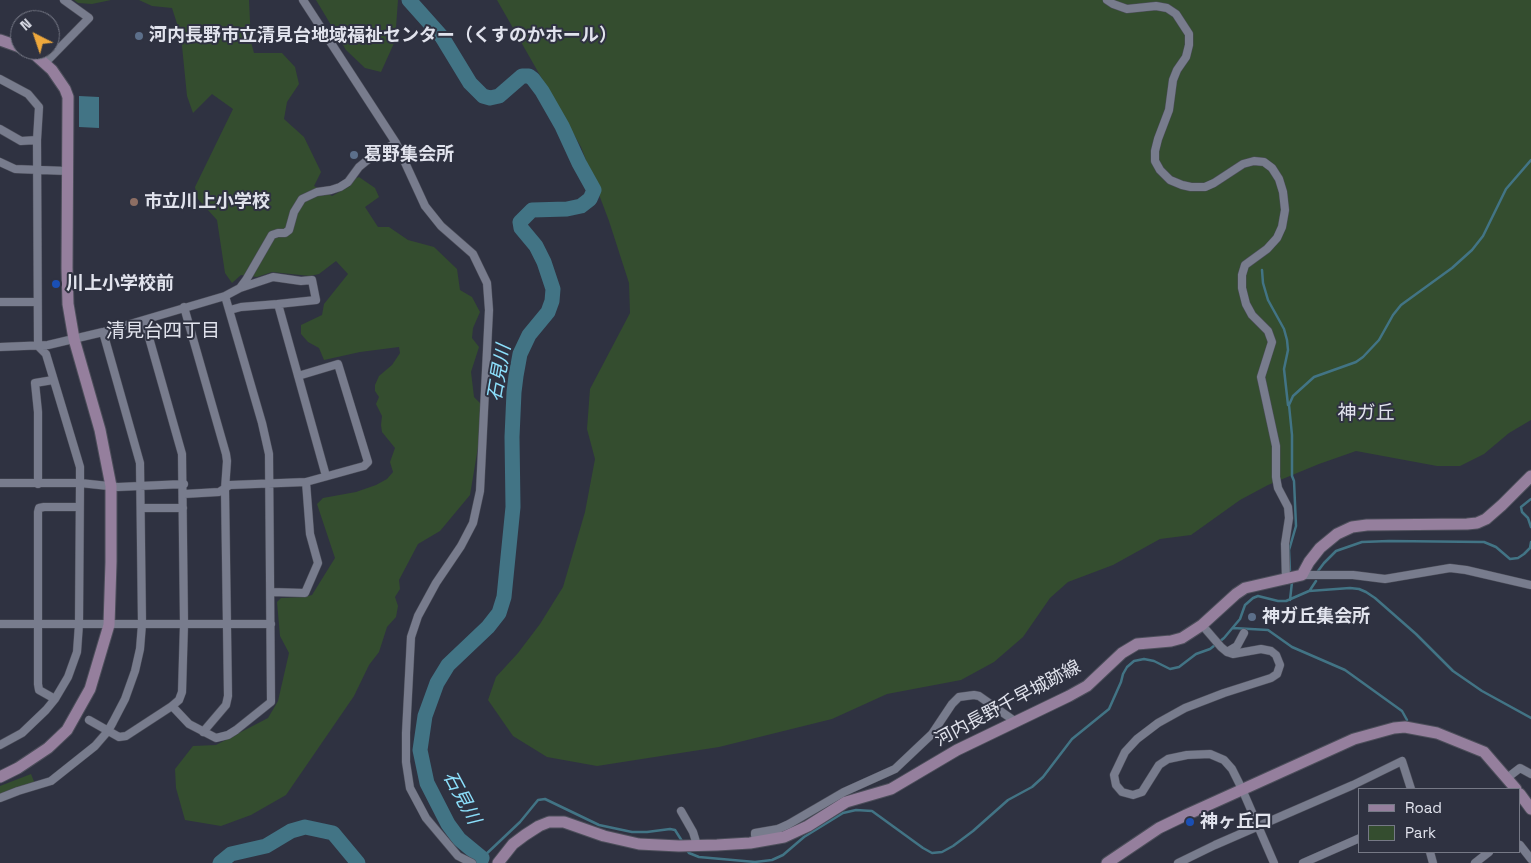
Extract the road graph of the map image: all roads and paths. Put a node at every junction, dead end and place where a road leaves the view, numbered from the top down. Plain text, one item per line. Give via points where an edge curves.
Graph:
1 (64, 0) edge
2 (304, 0) edge
3 (1107, 0) edge
4 (41, 60) edge
5 (45, 63) junction
6 (0, 79) edge
7 (0, 130) edge
8 (37, 140) junction
9 (396, 143) junction
10 (0, 162) edge
11 (37, 169) junction
12 (67, 171) junction
13 (240, 288) junction
14 (225, 296) junction
15 (0, 302) edge
16 (37, 302) junction
17 (278, 304) junction
18 (184, 307) junction
19 (230, 310) junction
20 (144, 320) junction
21 (103, 332) junction
22 (74, 339) junction
23 (38, 346) junction
24 (0, 347) edge
25 (298, 376) junction
26 (53, 380) junction
27 (326, 476) junction
28 (1531, 476) edge
29 (306, 482) junction
30 (0, 483) edge
31 (80, 483) junction
32 (38, 484) junction
33 (184, 484) junction
34 (270, 484) junction
35 (111, 486) junction
36 (141, 486) junction
37 (226, 489) junction
38 (184, 494) junction
39 (79, 507) junction
40 (142, 508) junction
41 (183, 508) junction
42 (1302, 575) junction
43 (1286, 580) junction
44 (1531, 585) edge
45 (270, 592) junction
46 (0, 624) edge
47 (39, 624) junction
48 (79, 624) junction
49 (142, 624) junction
50 (184, 624) junction
51 (227, 624) junction
52 (271, 624) junction
53 (109, 625) junction
54 (1204, 627) junction
55 (1244, 633) dead end
56 (1224, 650) junction
57 (55, 699) junction
58 (172, 706) junction
59 (90, 720) dead end
60 (1016, 722) junction
61 (108, 731) junction
62 (203, 732) junction
63 (0, 745) edge
64 (1531, 774) edge
65 (0, 777) edge
66 (1507, 778) junction
67 (1411, 788) edge
68 (1515, 788) edge
69 (1242, 789) junction
70 (1521, 795) edge
71 (0, 798) edge
72 (1531, 809) edge
73 (681, 811) dead end
74 (1258, 826) junction
75 (784, 838) junction
76 (1358, 839) edge
77 (689, 845) junction
78 (1521, 846) edge
79 (1488, 853) edge
80 (1531, 859) edge
81 (472, 863) edge
82 (498, 863) edge
83 (1107, 863) edge
84 (1178, 863) edge
85 (1274, 863) edge
86 (1303, 863) edge
87 (1475, 863) edge

1 - 5 street via 89,18
2 - 9 street
3 - 43 street via 1127,9 1167,8 1176,14 1189,34 1186,58 1172,80 1169,110 1155,151 1160,170 1170,180 1182,185 1204,187 1243,164 1259,161 1272,168 1281,185 1285,210 1282,227 1277,238 1245,265 1242,288 1252,315 1268,331 1272,342 1261,377 1276,446 1278,488 1288,507
4 - 5 street
5 - 12 street via 61,82 68,97
6 - 8 street via 28,94 39,107
7 - 8 street via 21,141
8 - 11 street
9 - 13 street via 370,158 340,187 302,199 289,230 272,235
9 - 81 street via 425,206 441,226 473,254 487,283 489,298 480,491 473,523 418,616 411,637 406,762 410,788 426,818 458,856
10 - 11 street via 15,169
11 - 12 street
11 - 16 street
12 - 22 street via 68,295
13 - 14 street
13 - 17 street via 273,277 312,280 316,300
14 - 18 street
14 - 19 street
15 - 16 street
16 - 23 street
17 - 19 street
17 - 25 street
18 - 20 street
18 - 37 street via 226,454
19 - 34 street via 262,423 269,454
20 - 21 street
20 - 33 street via 182,454
21 - 22 street
21 - 36 street via 140,463
22 - 23 street
22 - 35 street via 100,430
23 - 24 street
23 - 26 street via 46,354
25 - 27 street
25 - 27 street via 338,364 368,462 364,466
26 - 31 street via 80,467
26 - 32 street via 35,383
27 - 29 street
28 - 42 street via 1492,515 1477,523 1352,527 1320,548
29 - 34 street
29 - 45 street via 310,534 318,563 305,593
30 - 32 street
31 - 32 street
31 - 35 street
31 - 39 street
33 - 36 street
33 - 38 street
34 - 37 street via 230,485
34 - 45 street
35 - 36 street
35 - 53 street
36 - 40 street
37 - 38 street
37 - 51 street
38 - 41 street
39 - 47 street via 39,508
39 - 48 street
40 - 41 street
40 - 49 street
41 - 50 street
42 - 43 street, 河内長野千早城跡線
42 - 44 street via 1385,579 1450,568
43 - 54 street, 河内長野千早城跡線 via 1245,588
45 - 52 street
46 - 47 street
47 - 48 street
47 - 57 street via 39,690
48 - 53 street
48 - 57 street via 77,652
49 - 50 street
49 - 53 street
49 - 61 street via 133,677
50 - 51 street
50 - 58 street via 182,692
51 - 52 street
51 - 62 street via 226,705
52 - 62 street via 271,702 268,707 228,735 216,738
53 - 65 street via 90,689 67,730 48,748
54 - 56 street
54 - 60 street, 河内長野千早城跡線 via 1171,641 1137,644 1122,653 1087,686
55 - 56 street via 1237,646
56 - 69 street via 1233,654 1261,649 1271,651 1276,655 1279,670 1271,678 1185,708 1158,723 1126,752 1114,775 1122,792 1133,795 1142,792 1159,765 1168,759 1210,754 1224,760
57 - 63 street via 22,733
58 - 61 street via 126,736 119,737
58 - 62 street via 189,724
59 - 61 street
60 - 75 street, 河内長野千早城跡線 via 958,750 891,789 846,802
60 - 75 street via 979,696 959,697 932,734 895,770 844,792 789,824 755,832 754,835 776,834
61 - 71 street via 86,754 51,781
64 - 66 street via 1520,768
66 - 68 street
66 - 69 street via 1484,752 1437,733 1405,727 1354,739
67 - 74 street via 1402,761
69 - 74 street
69 - 83 street via 1159,828
70 - 72 street
73 - 77 street via 693,832
74 - 84 street
74 - 85 street
75 - 77 street, 河内長野千早城跡線
76 - 86 street
77 - 82 street, 河内長野千早城跡線 via 639,844 564,822 549,822 513,844
78 - 80 street
79 - 87 street

